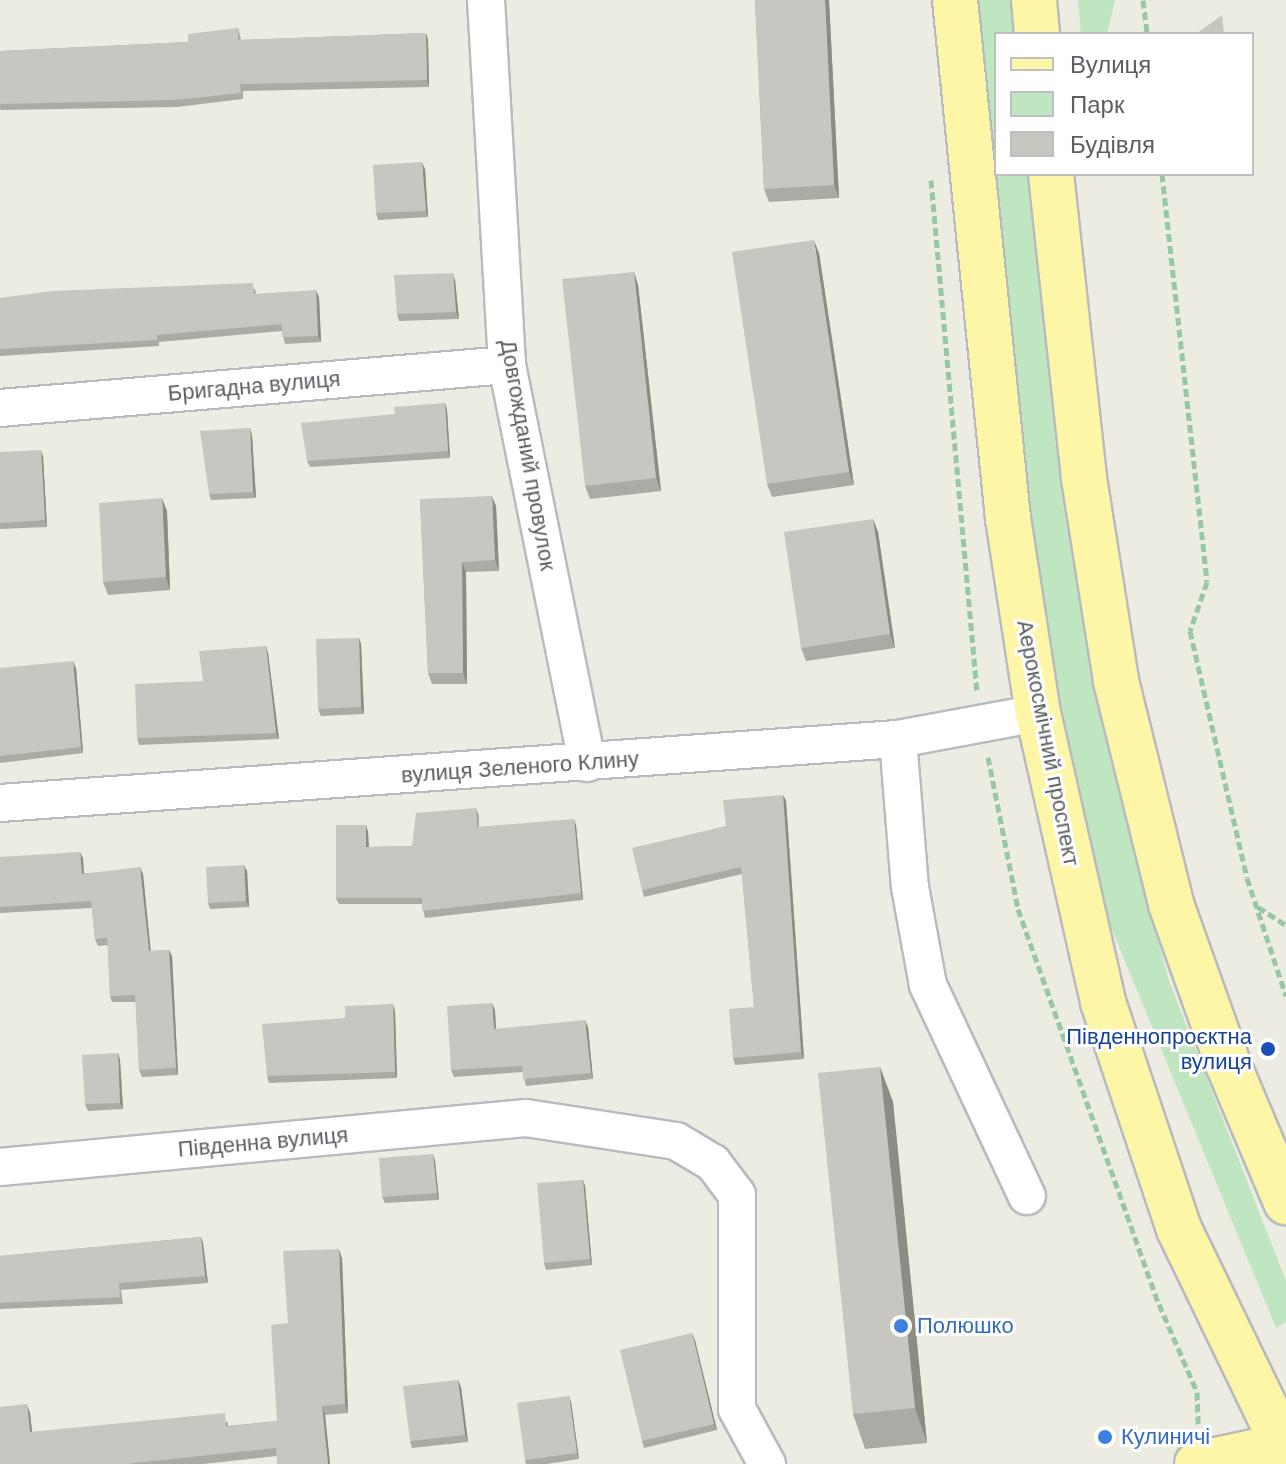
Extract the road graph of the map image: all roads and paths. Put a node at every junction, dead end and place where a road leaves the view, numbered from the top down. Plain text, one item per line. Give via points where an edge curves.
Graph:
1 (486, 0) edge
2 (955, 0) edge
3 (1034, 0) edge
4 (1143, 0) edge
5 (1037, 32) edge
6 (1147, 32) edge
7 (931, 175) dead end
8 (1051, 176) edge
9 (1162, 176) edge
10 (507, 365) junction
11 (0, 408) edge
12 (1038, 713) junction
13 (982, 724) junction
14 (898, 739) junction
15 (587, 763) junction
16 (0, 803) edge
17 (1257, 906) junction
18 (1286, 925) edge
19 (1286, 996) edge
20 (0, 1167) edge
21 (1027, 1196) dead end
22 (1286, 1202) edge
23 (1285, 1447) edge
24 (1195, 1449) edge
25 (767, 1464) edge

1 - 10 street, Довгожданий провулок
2 - 12 main road, Аерокосмічний проспект via 1008,518
3 - 5 main road
4 - 6 path
7 - 13 path
8 - 22 main road via 1084,478 1116,681 1171,904 1228,1064
9 - 17 path via 1207,582 1190,631
10 - 11 street, Бригадна вулиця
10 - 15 street, Довгожданий провулок
12 - 13 street, вулиця Зеленого Клину
12 - 23 main road, Аерокосмічний проспект via 1103,1002 1179,1229
13 - 14 street, вулиця Зеленого Клину
13 - 24 path via 1018,909 1159,1304 1197,1392
14 - 15 street, вулиця Зеленого Клину
14 - 21 street via 910,887 928,985
15 - 16 street, вулиця Зеленого Клину
17 - 18 path
17 - 19 path
20 - 25 street, Південна вулиця via 526,1118 676,1141 713,1163 737,1195 737,1409
23 - 24 main road

